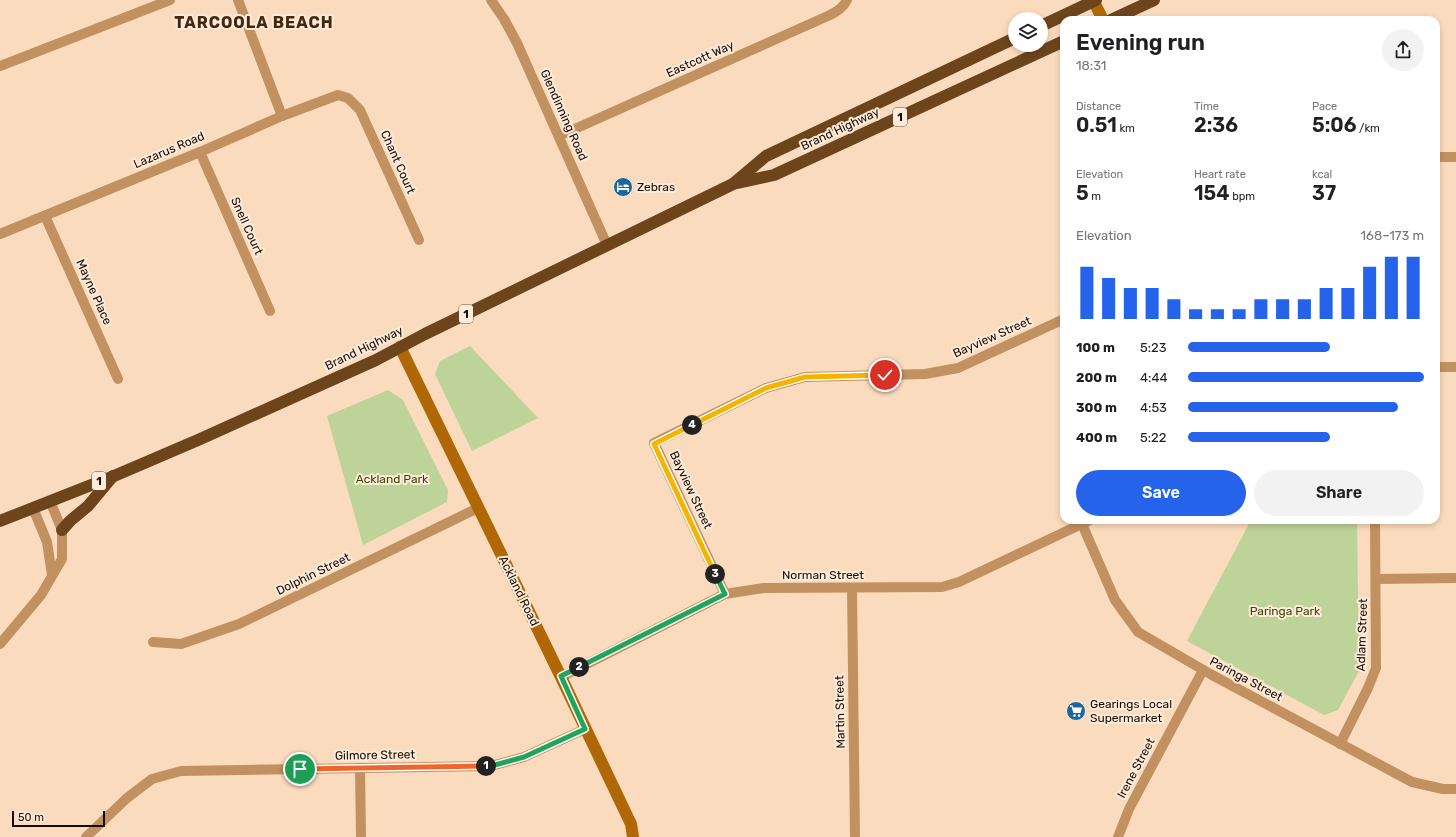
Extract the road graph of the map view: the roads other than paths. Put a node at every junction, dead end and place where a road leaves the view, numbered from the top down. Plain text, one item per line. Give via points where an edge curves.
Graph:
1 (170, 0) edge
2 (238, 0) edge
3 (491, 0) edge
4 (847, 0) edge
5 (1094, 0) edge
6 (1154, 0) edge
7 (1061, 16) edge
8 (1101, 16) edge
9 (1120, 16) edge
10 (1060, 17) edge
11 (1048, 23) edge
12 (1008, 41) edge
13 (1060, 43) edge
14 (0, 66) edge
15 (348, 98) joint
16 (282, 116) junction
17 (559, 136) junction
18 (200, 152) junction
19 (1440, 157) edge
20 (1456, 157) edge
21 (733, 184) junction
22 (45, 216) junction
23 (0, 234) edge
24 (419, 240) dead end
25 (607, 245) junction
26 (270, 311) dead end
27 (1060, 321) edge
28 (400, 347) junction
29 (1440, 367) edge
30 (1456, 367) edge
31 (118, 379) dead end
32 (114, 476) junction
33 (50, 501) junction
34 (33, 508) junction
35 (478, 508) junction
36 (0, 521) edge
37 (1082, 524) edge
38 (1087, 524) edge
39 (1375, 524) edge
40 (62, 530) junction
41 (52, 575) junction
42 (1456, 578) edge
43 (1376, 579) junction
44 (852, 588) junction
45 (725, 594) junction
46 (153, 642) dead end
47 (0, 644) edge
48 (1202, 670) junction
49 (561, 676) junction
50 (585, 729) junction
51 (1340, 744) junction
52 (360, 768) junction
53 (1456, 789) edge
54 (86, 837) edge
55 (361, 837) edge
56 (633, 837) edge
57 (855, 837) edge
58 (1118, 837) edge

1 - 14 street
2 - 16 street
3 - 17 street, Glendinning Road via 517,43
4 - 17 street, Eastcott Way via 838,11 830,15
5 - 7 highway
5 - 8 main road
6 - 9 highway
10 - 11 highway
12 - 21 highway, Brand Highway / 1 via 766,156
13 - 21 highway, Brand Highway / 1 via 774,175
15 - 16 street, Lazarus Road via 338,95
15 - 24 street, Chant Court via 360,110
16 - 18 street, Lazarus Road
17 - 25 street, Glendinning Road
18 - 22 street, Lazarus Road
18 - 26 street, Snell Court
19 - 20 street
21 - 25 highway, Brand Highway / 1
22 - 23 street, Lazarus Road
22 - 31 street, Mayne Place
25 - 28 highway, Brand Highway / 1
27 - 45 street, Bayview Street via 958,368 925,374 805,377 766,388 654,444
28 - 32 highway, Brand Highway / 1
28 - 35 main road, Ackland Road
29 - 30 street
32 - 33 highway, Brand Highway / 1
32 - 40 highway via 88,506
33 - 34 highway, Brand Highway / 1
33 - 40 street
34 - 36 highway, Brand Highway / 1
34 - 41 street via 48,542
35 - 46 street, Dolphin Street via 240,624 181,644
35 - 49 main road, Ackland Road
37 - 44 street, Norman Street via 959,582 942,587
38 - 48 street, Paringa Street via 1115,600 1138,632
39 - 43 street, Adlam Street
40 - 41 street via 62,559
41 - 47 street via 41,595
42 - 43 street
43 - 51 street, Adlam Street via 1376,668
44 - 45 street, Norman Street via 764,588
44 - 57 street, Martin Street
45 - 49 street, Norman Street
48 - 51 street, Paringa Street
48 - 58 street, Irene Street via 1129,809
49 - 50 main road, Ackland Road
50 - 52 street, Gilmore Street via 524,757 491,766
50 - 56 main road, Ackland Road via 631,824
51 - 53 street, Paringa Street via 1412,782 1443,789
52 - 54 street, Gilmore Street via 181,771 152,779 127,798
52 - 55 street

